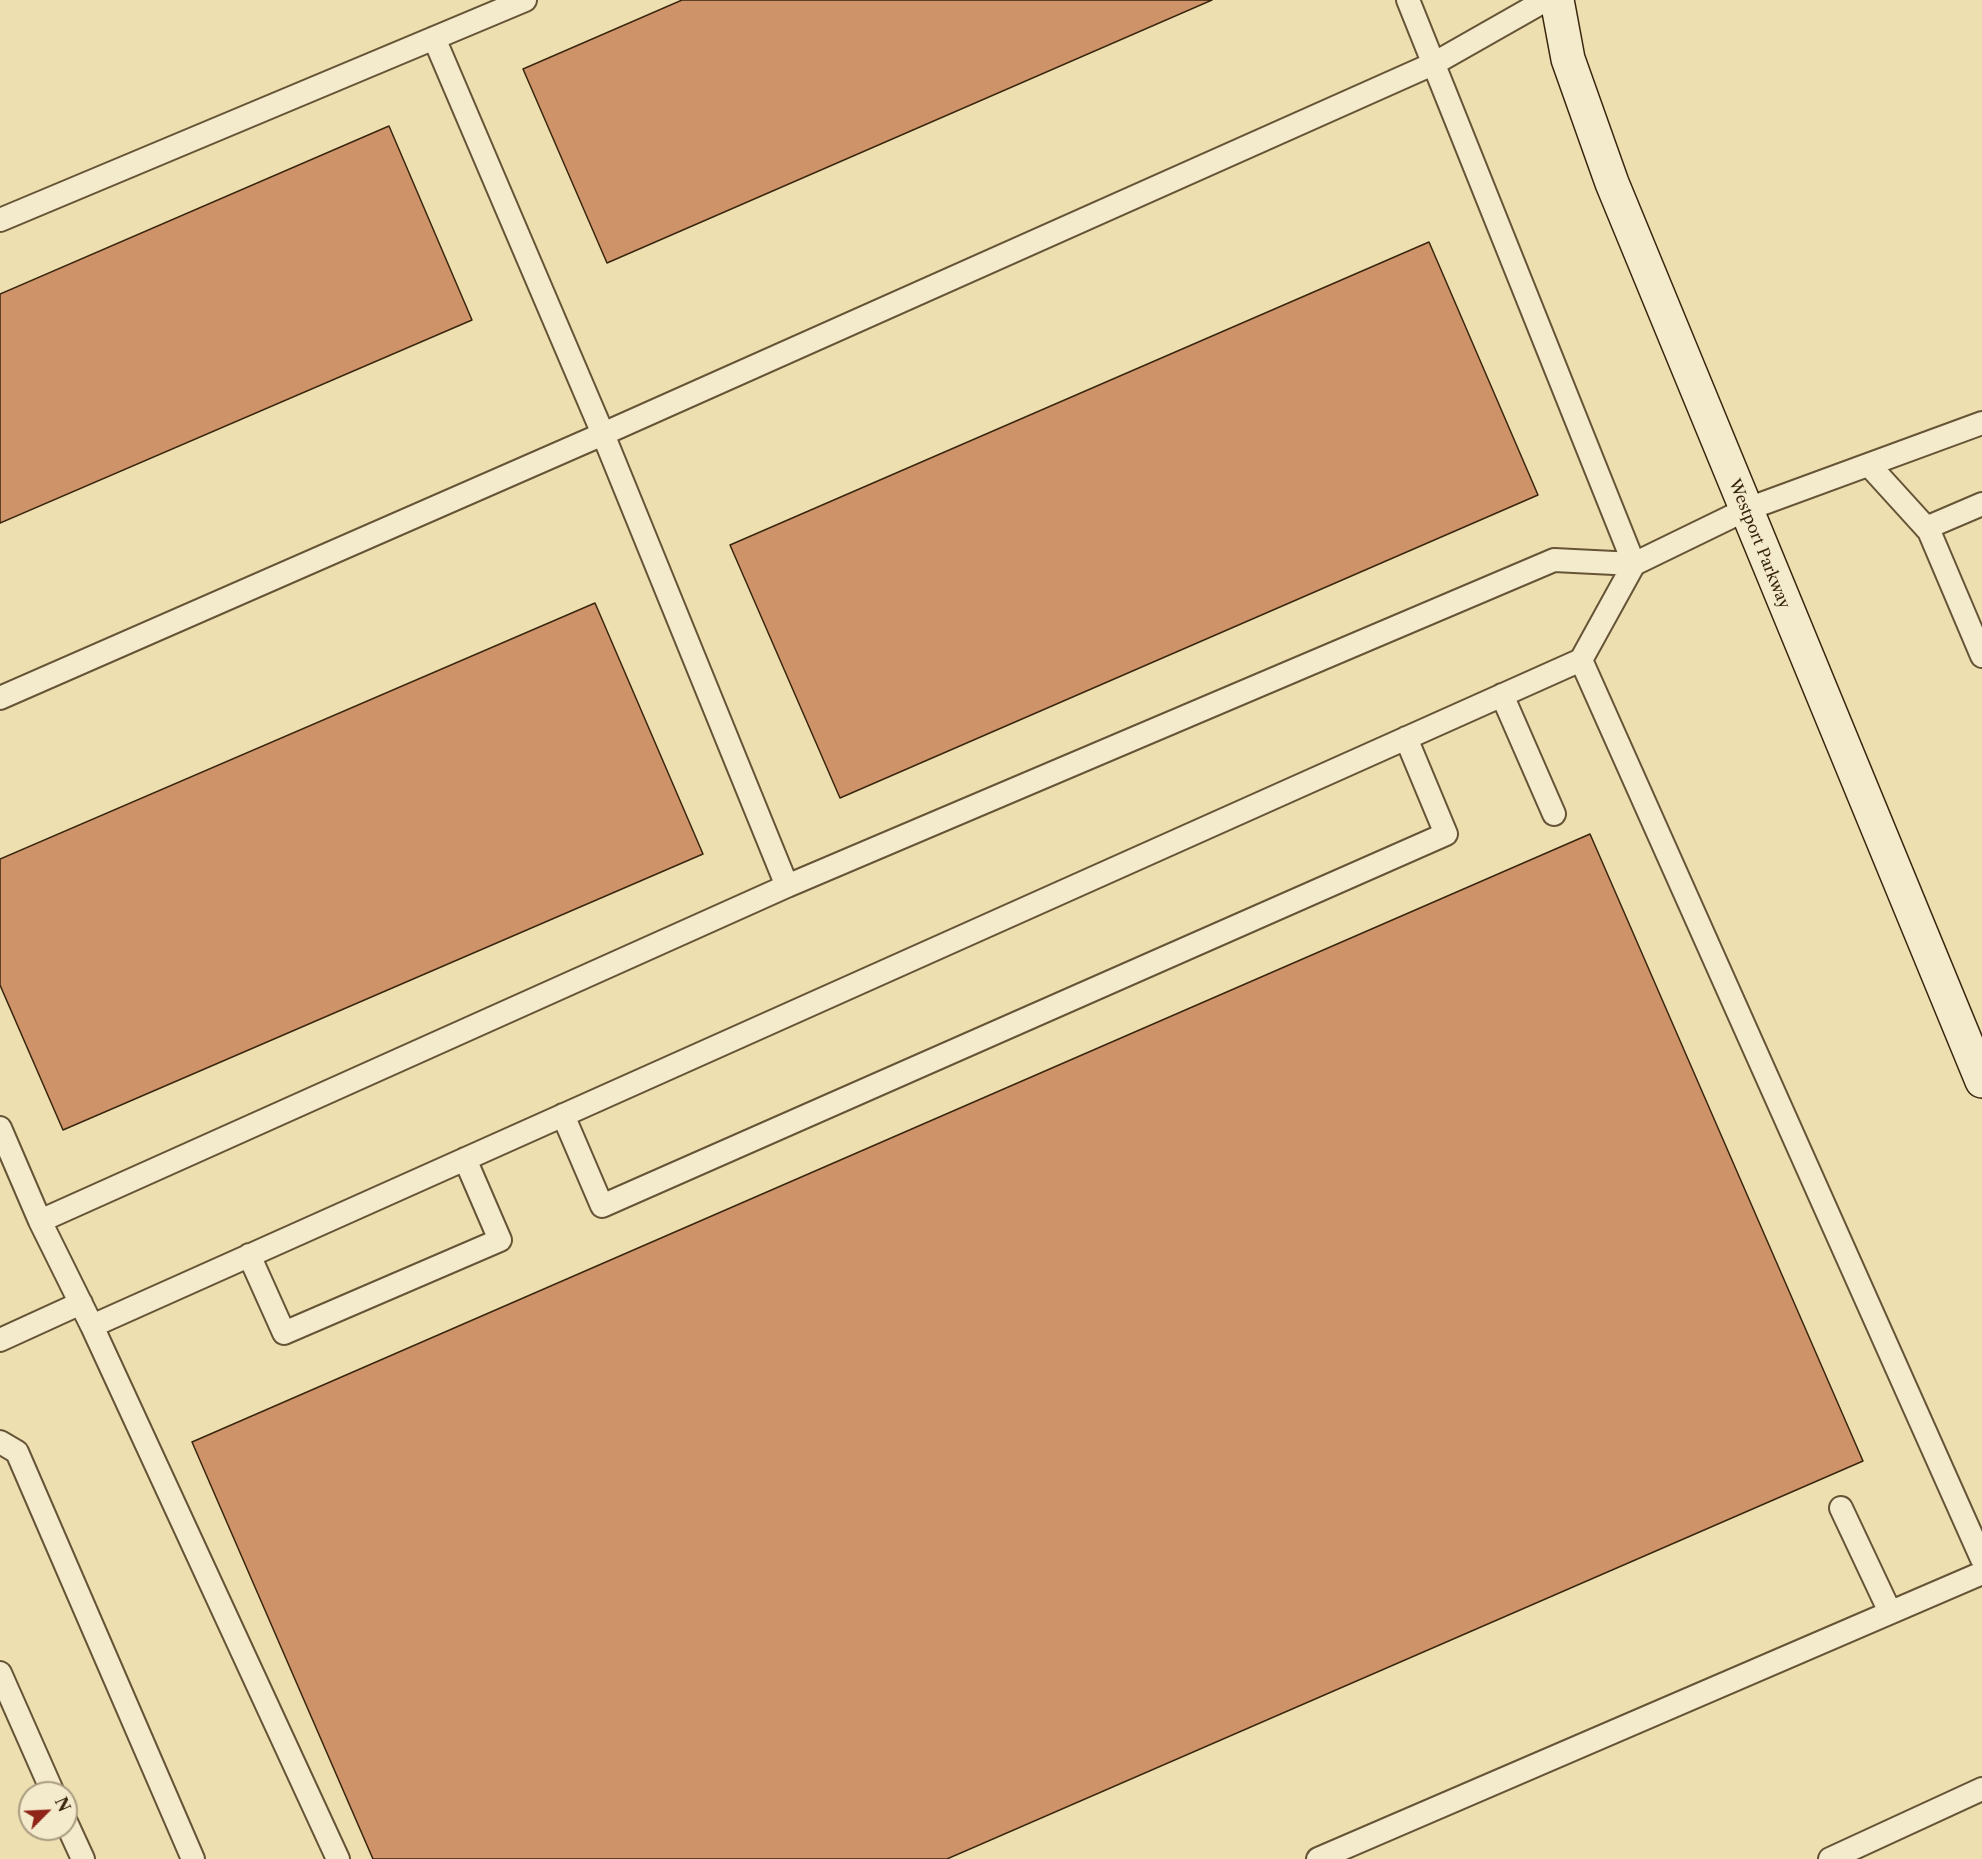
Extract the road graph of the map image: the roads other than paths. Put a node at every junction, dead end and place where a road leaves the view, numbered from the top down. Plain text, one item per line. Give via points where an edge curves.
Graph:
1 (525, 0) edge
2 (1408, 0) edge
3 (1546, 0) edge
4 (1557, 0) edge
5 (434, 38) junction
6 (1435, 63) junction
7 (0, 220) edge
8 (1982, 423) edge
9 (603, 434) junction
10 (1869, 465) junction
11 (1982, 504) edge
12 (1745, 510) junction
13 (1926, 528) junction
14 (1634, 564) junction
15 (1982, 656) edge
16 (1581, 660) junction
17 (1502, 695) junction
18 (0, 698) edge
19 (1406, 738) junction
20 (1554, 814) dead end
21 (787, 886) junction
22 (1982, 1081) edge
23 (563, 1115) junction
24 (0, 1128) edge
25 (465, 1159) junction
26 (40, 1221) junction
27 (249, 1255) junction
28 (81, 1303) junction
29 (92, 1326) junction
30 (0, 1340) edge
31 (0, 1442) edge
32 (1841, 1508) dead end
33 (1982, 1559) edge
34 (1982, 1573) edge
35 (1890, 1612) junction
36 (0, 1673) edge
37 (48, 1781) edge
38 (1982, 1789) edge
39 (74, 1841) edge
40 (82, 1859) edge
41 (194, 1859) edge
42 (338, 1859) edge
43 (1318, 1859) edge
44 (1830, 1859) edge

1 - 5 lane
2 - 6 lane
3 - 6 lane
4 - 12 street, Westport Parkway via 1568,59 1611,183
5 - 7 lane
5 - 9 lane
6 - 9 lane
6 - 14 lane
8 - 10 lane
9 - 18 lane
9 - 21 lane
10 - 12 lane
10 - 13 lane
11 - 13 lane
12 - 14 lane
12 - 22 street, Westport Parkway
13 - 15 lane
14 - 16 lane
14 - 21 lane via 1554,560
16 - 17 lane
16 - 33 lane
17 - 19 lane
17 - 20 lane
19 - 23 lane
19 - 23 lane via 1446,834 602,1206
21 - 26 lane
23 - 25 lane
24 - 26 lane
25 - 27 lane
25 - 27 lane via 500,1240 284,1334
26 - 28 lane
27 - 29 lane
28 - 29 lane
28 - 30 lane
29 - 42 lane
31 - 41 lane via 17,1452
32 - 35 lane
34 - 35 lane
35 - 43 lane
36 - 37 lane
38 - 44 lane
39 - 40 lane

